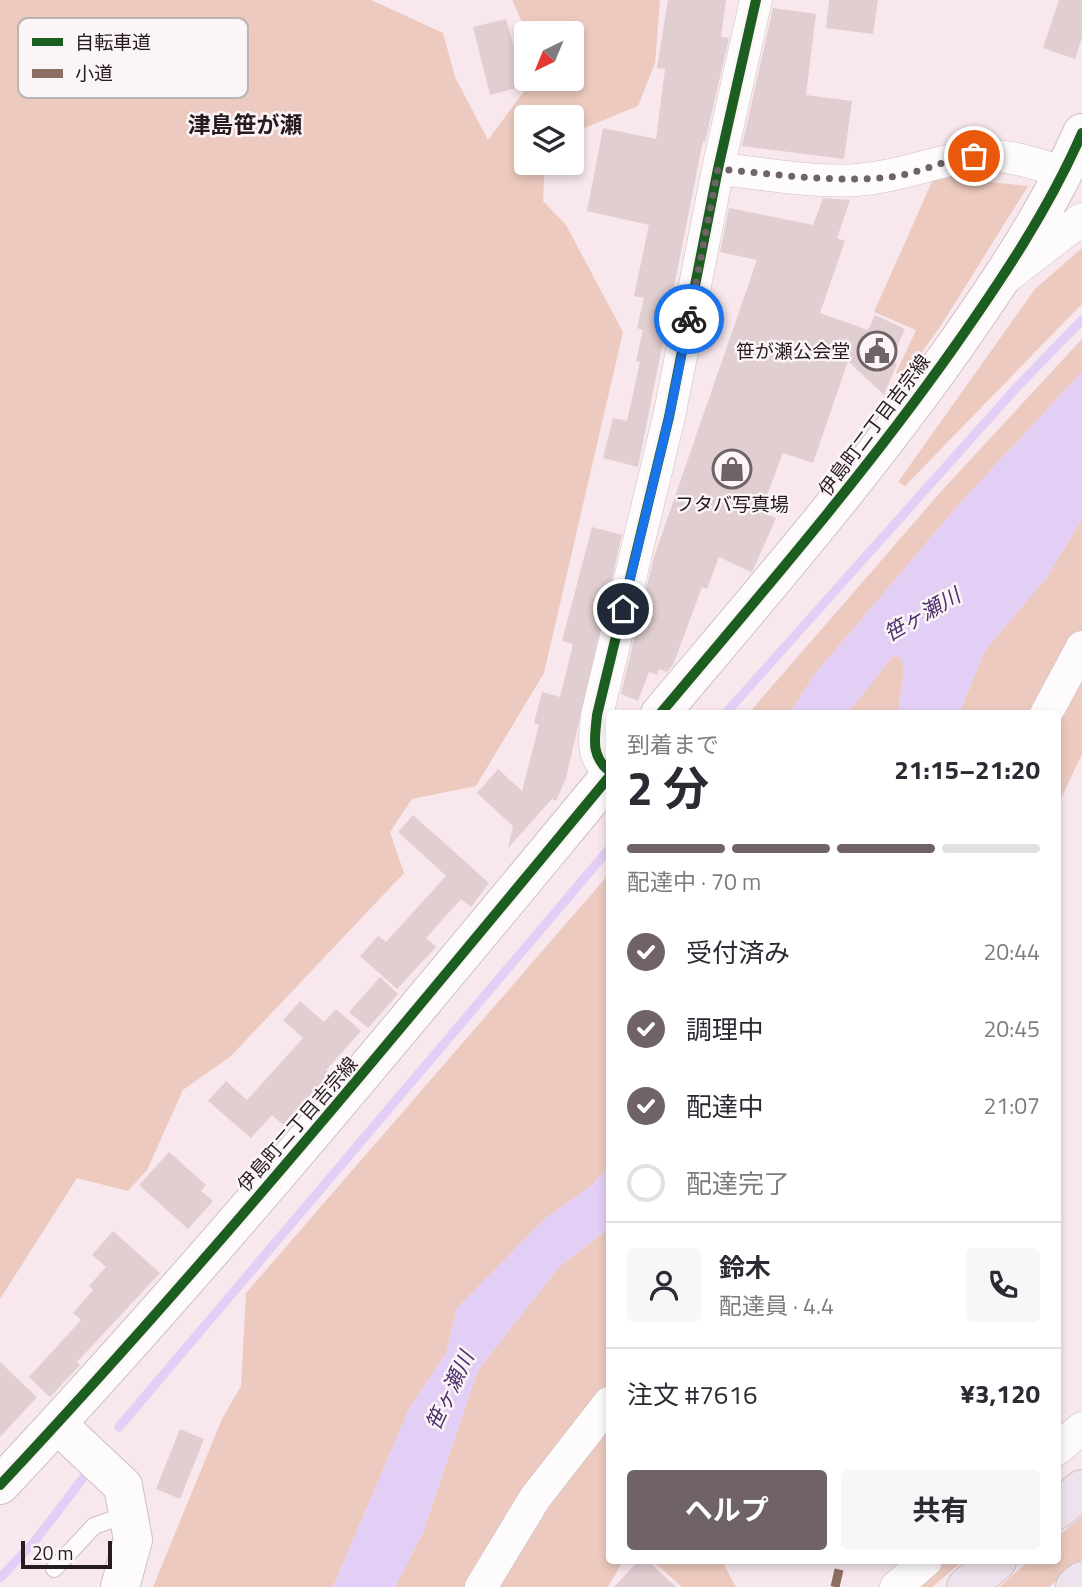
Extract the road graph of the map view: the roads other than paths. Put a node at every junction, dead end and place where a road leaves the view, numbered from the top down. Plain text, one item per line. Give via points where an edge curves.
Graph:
1 (756, 0) edge
2 (1082, 133) edge
3 (718, 169) junction
4 (1064, 174) junction
5 (1082, 219) edge
6 (999, 283) junction
7 (1082, 648) edge
8 (663, 710) edge
9 (1048, 710) edge
10 (606, 768) edge
11 (606, 781) edge
12 (606, 1407) edge
13 (57, 1424) junction
14 (1082, 1428) edge
15 (1061, 1446) edge
16 (0, 1485) edge
17 (1082, 1489) edge
18 (1061, 1507) edge
19 (131, 1513) junction
20 (923, 1564) edge
21 (993, 1564) edge
22 (54, 1569) dead end
23 (1082, 1581) edge
24 (120, 1587) edge
25 (481, 1587) edge
26 (896, 1587) edge
27 (966, 1587) edge
28 (1075, 1587) edge

1 - 3 street
2 - 4 street, 伊島町二丁目吉宗線
3 - 4 street via 852,180 893,177 957,158 990,155
3 - 10 street via 669,417 597,715 594,745 597,761
4 - 6 street, 伊島町二丁目吉宗線
5 - 6 street
6 - 8 street, 伊島町二丁目吉宗線 via 867,466
7 - 9 street
11 - 13 street, 伊島町二丁目吉宗線 via 362,1075
12 - 25 street via 535,1498
13 - 16 street, 伊島町二丁目吉宗線
13 - 19 street via 123,1486
14 - 15 street
17 - 18 highway
19 - 22 lane via 94,1526
19 - 24 street via 133,1540
20 - 26 street
21 - 27 highway
23 - 28 highway

